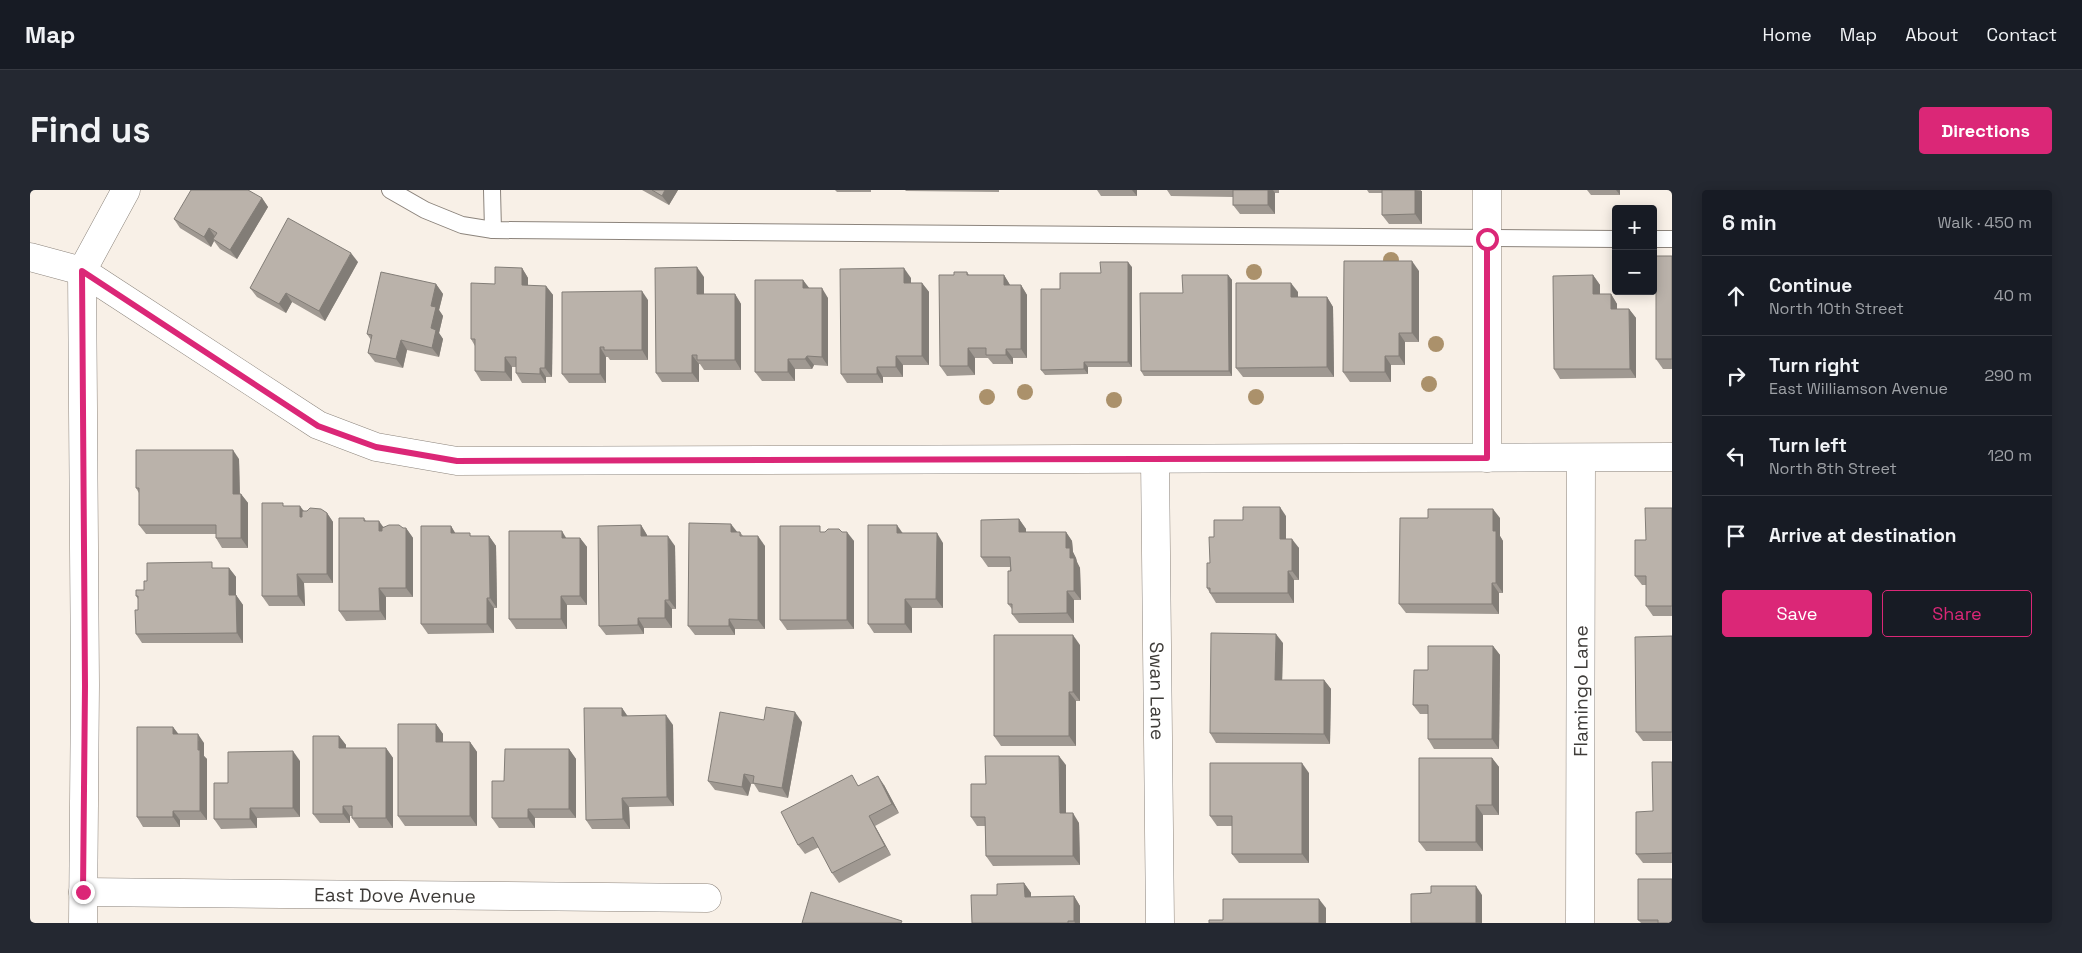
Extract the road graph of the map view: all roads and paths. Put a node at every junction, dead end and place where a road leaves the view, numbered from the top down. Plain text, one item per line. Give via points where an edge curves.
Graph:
1 (126, 190) edge
2 (390, 190) edge
3 (492, 190) edge
4 (1486, 190) edge
5 (493, 230) junction
6 (1487, 239) junction
7 (1612, 239) edge
8 (1657, 239) edge
9 (1672, 239) edge
10 (30, 257) edge
11 (82, 271) junction
12 (1487, 458) junction
13 (1581, 458) junction
14 (1672, 458) edge
15 (1155, 460) junction
16 (83, 892) junction
17 (707, 898) dead end
18 (83, 923) edge
19 (1160, 923) edge
20 (1580, 923) edge

1 - 11 street
2 - 5 lane via 425,210 462,225
3 - 5 lane
4 - 6 street
5 - 6 lane
6 - 7 lane
6 - 12 street
8 - 9 lane
10 - 11 street
11 - 15 street via 318,426 376,447 457,461
11 - 16 street
12 - 13 street
12 - 15 street
13 - 14 street
13 - 20 street, Flamingo Lane
15 - 19 street, Swan Lane
16 - 17 street, East Dove Avenue
16 - 18 street

